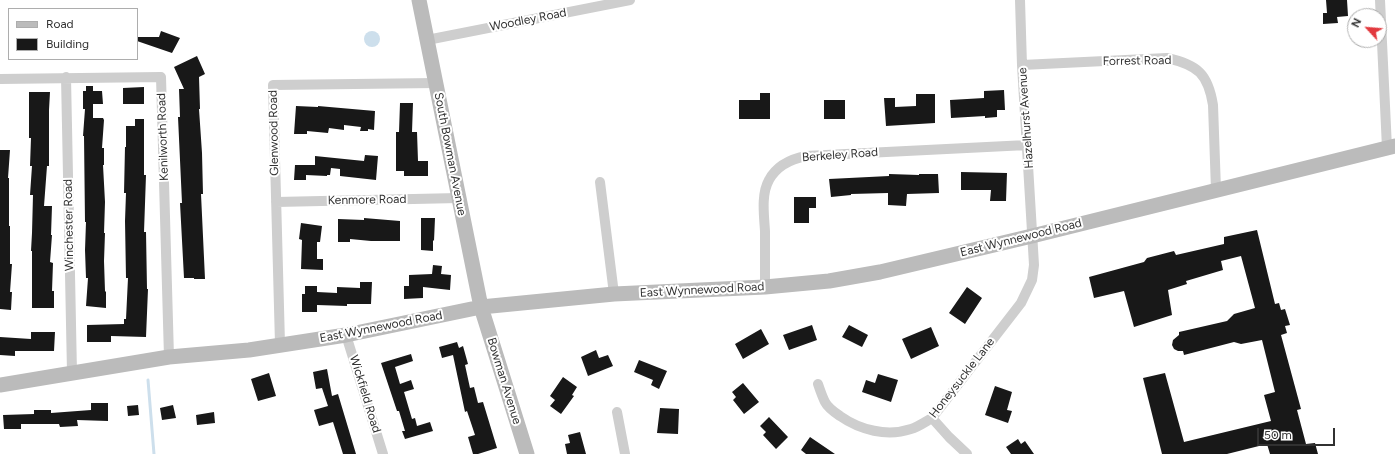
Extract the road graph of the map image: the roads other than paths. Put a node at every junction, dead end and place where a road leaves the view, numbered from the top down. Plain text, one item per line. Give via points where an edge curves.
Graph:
1 (419, 0) edge
2 (630, 0) edge
3 (1020, 0) edge
4 (1380, 0) edge
5 (581, 5) edge
6 (427, 40) junction
7 (1022, 64) junction
8 (66, 77) junction
9 (0, 79) edge
10 (436, 83) junction
11 (1028, 144) junction
12 (1391, 147) edge
13 (600, 182) dead end
14 (1216, 190) junction
15 (459, 198) junction
16 (276, 202) junction
17 (1032, 236) junction
18 (765, 287) junction
19 (614, 294) junction
20 (481, 308) junction
21 (346, 335) junction
22 (280, 344) junction
23 (169, 357) junction
24 (72, 373) junction
25 (818, 384) dead end
26 (0, 385) edge
27 (617, 412) dead end
28 (932, 418) junction
29 (383, 454) edge
30 (527, 454) edge
31 (625, 454) edge
32 (967, 454) edge

1 - 6 street, South Bowman Avenue
2 - 5 street, Woodley Road
3 - 7 street, Hazelhurst Avenue
4 - 12 street
5 - 6 street, Woodley Road
6 - 10 street, South Bowman Avenue
7 - 11 street, Hazelhurst Avenue
7 - 14 street, Forrest Road via 1167,58 1194,68 1208,83 1211,94
8 - 9 street, Kenilworth Road
8 - 23 street, Kenilworth Road via 161,77
8 - 24 street, Winchester Road
10 - 15 street, South Bowman Avenue
10 - 16 street, Glenwood Road via 273,85
11 - 17 street, Hazelhurst Avenue
11 - 18 street, Berkeley Road via 806,156 785,162 769,179 764,197
12 - 14 street, East Wynnewood Road
13 - 19 street
14 - 17 street, East Wynnewood Road
15 - 16 street, Kenmore Road
15 - 20 street, South Bowman Avenue
16 - 22 street, Glenwood Road
17 - 18 street, East Wynnewood Road via 880,272 829,281
17 - 28 street, Honeysuckle Lane via 1034,265 1028,289 1021,302
18 - 19 street, East Wynnewood Road
19 - 20 street, East Wynnewood Road
20 - 21 street, East Wynnewood Road
20 - 30 street, Bowman Avenue
21 - 22 street, East Wynnewood Road
21 - 29 street, Wickfield Road
22 - 23 street, East Wynnewood Road via 249,350
23 - 24 street, East Wynnewood Road
24 - 26 street, East Wynnewood Road
25 - 28 street, Honeysuckle Lane via 831,410 865,429 899,432 910,430
27 - 31 street
28 - 32 street

